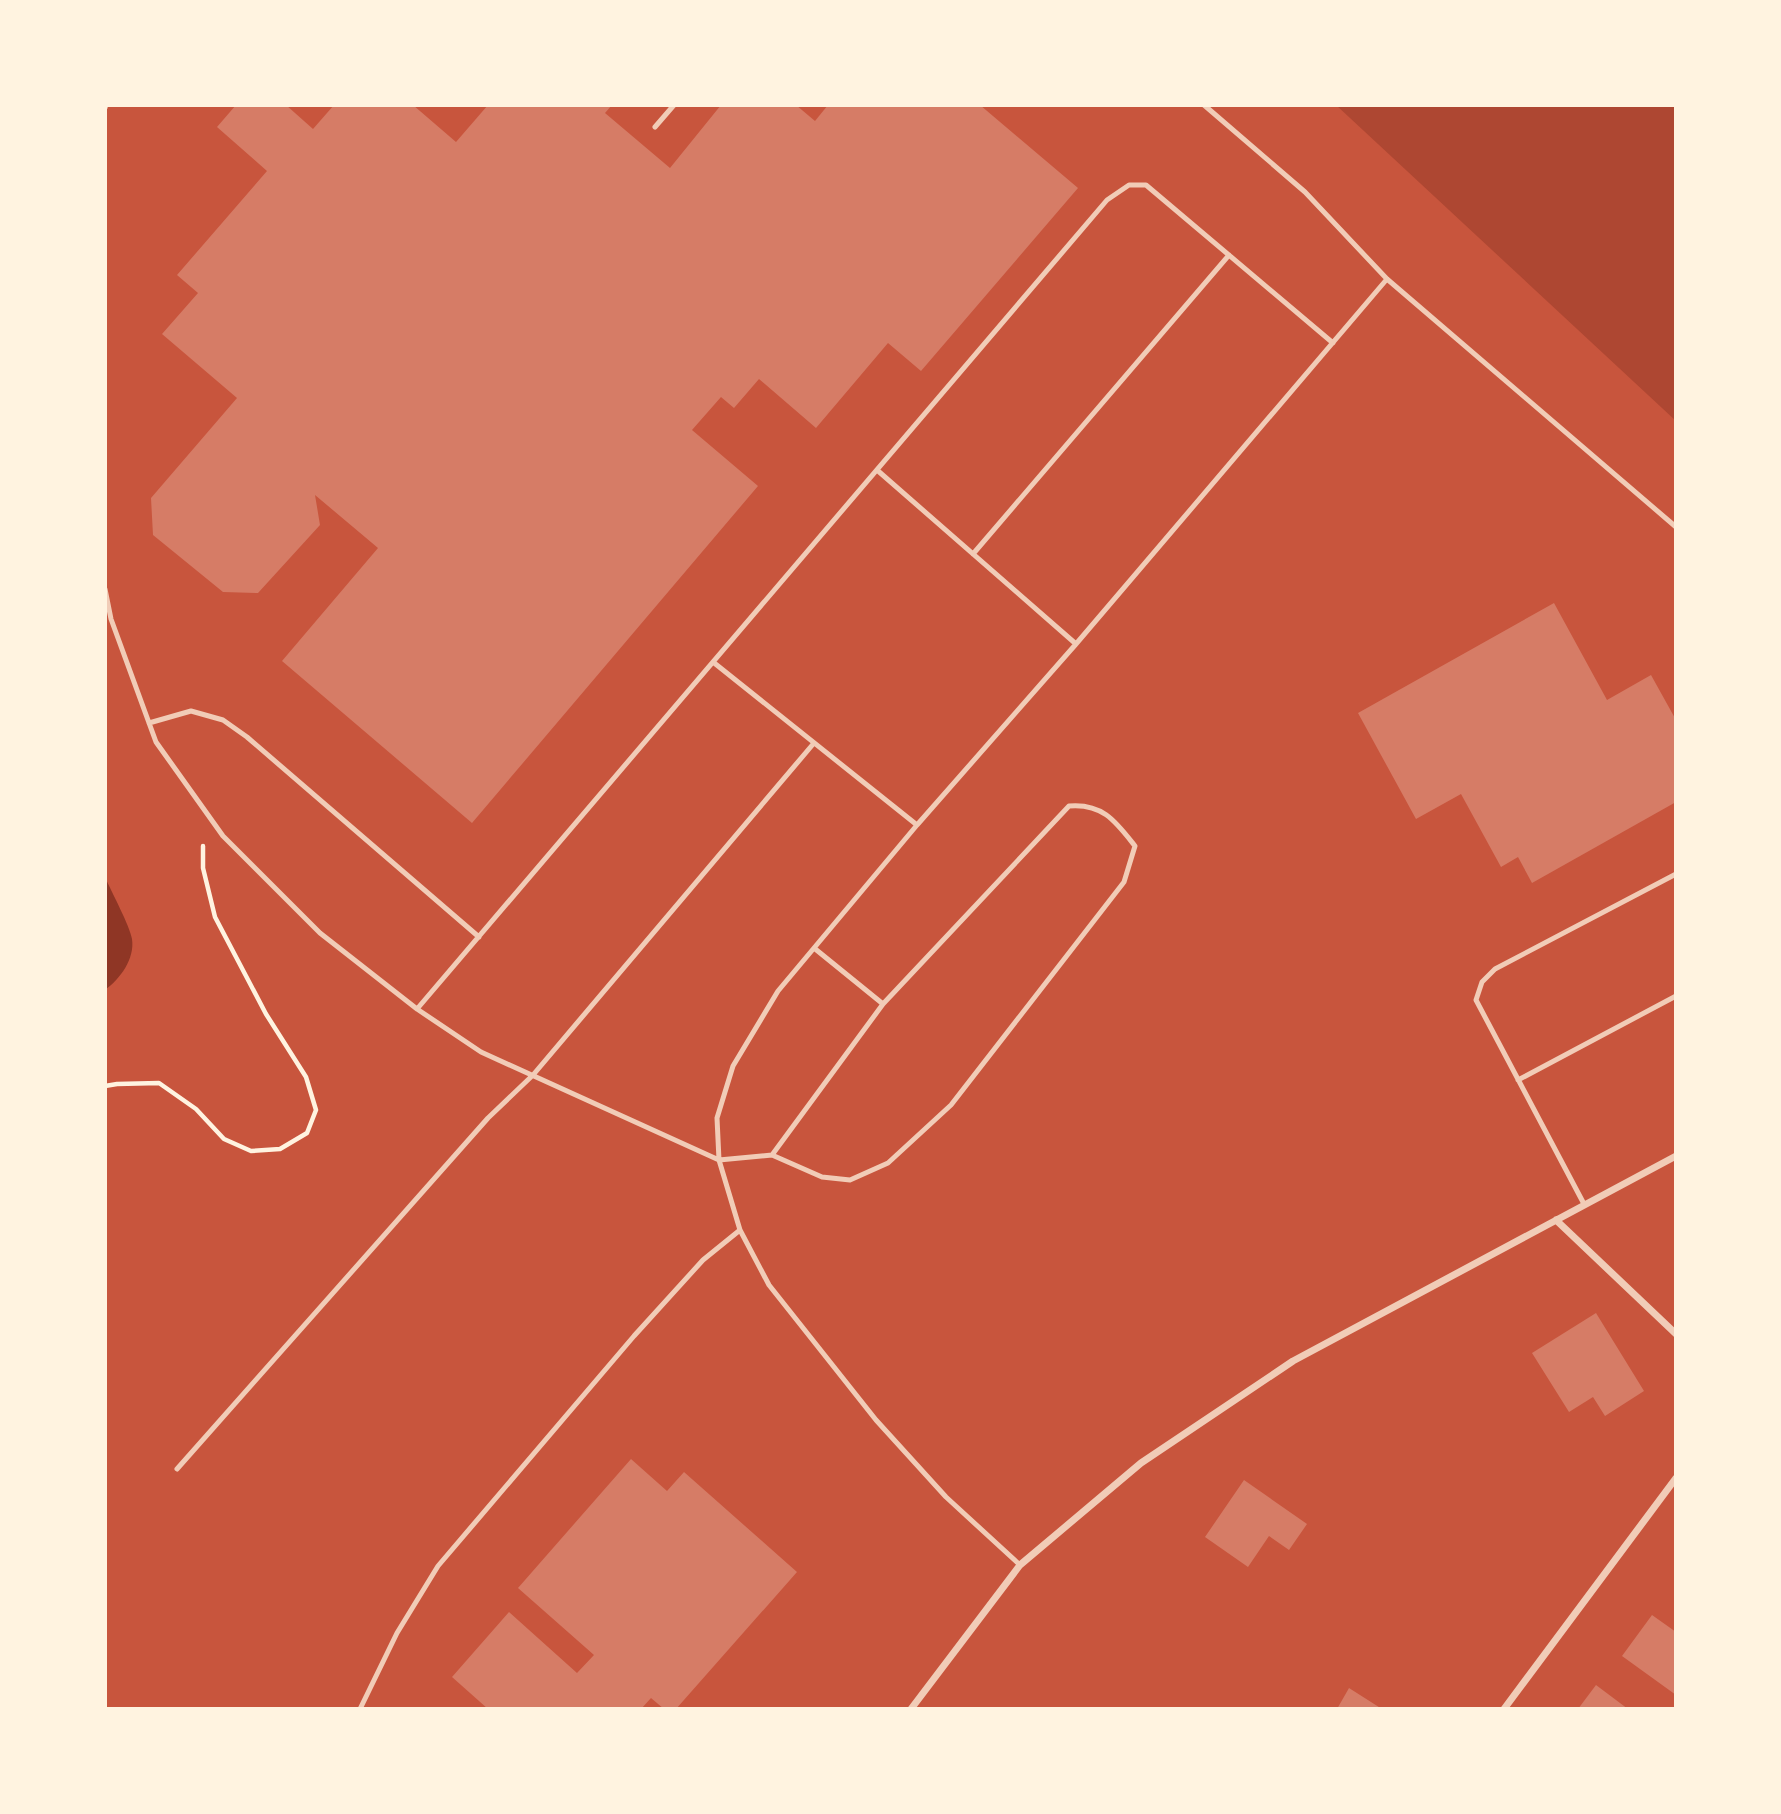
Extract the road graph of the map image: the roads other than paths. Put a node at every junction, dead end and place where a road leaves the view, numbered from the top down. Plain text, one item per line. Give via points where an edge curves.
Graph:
1 (674, 105) edge
2 (1204, 105) edge
3 (655, 127) dead end
4 (1229, 255) junction
5 (1387, 279) junction
6 (1334, 343) junction
7 (877, 470) junction
8 (1676, 527) edge
9 (973, 554) junction
10 (105, 589) edge
11 (1076, 643) junction
12 (713, 662) junction
13 (149, 723) junction
14 (814, 743) junction
15 (916, 825) junction
16 (1676, 874) edge
17 (479, 937) junction
18 (814, 948) junction
19 (1676, 996) edge
20 (883, 1004) junction
21 (417, 1009) junction
22 (533, 1076) junction
23 (1518, 1080) junction
24 (772, 1155) junction
25 (1676, 1156) edge
26 (719, 1160) junction
27 (1584, 1204) junction
28 (1556, 1220) junction
29 (740, 1230) junction
30 (1676, 1334) edge
31 (177, 1469) dead end
32 (1676, 1478) edge
33 (1020, 1565) junction
34 (360, 1709) edge
35 (911, 1709) edge
36 (1504, 1709) edge

1 - 3 lane
2 - 5 lane via 1305,192
4 - 6 lane
4 - 7 lane via 1146,185 1129,185 1107,200
4 - 9 lane
5 - 6 lane
5 - 8 lane
6 - 11 lane
7 - 9 lane
7 - 12 lane
9 - 11 lane
10 - 13 lane via 111,619
11 - 15 lane
12 - 14 lane
12 - 17 lane
13 - 17 lane via 191,711 223,720
13 - 21 lane via 156,742 223,836 320,933
14 - 15 lane
14 - 22 lane
15 - 18 lane
16 - 23 lane via 1495,968 1482,982 1476,1000
17 - 21 lane
18 - 20 lane
18 - 26 lane via 778,991 733,1066 717,1118
19 - 23 lane
20 - 24 lane
20 - 24 lane via 1069,806 1084,805 1111,817 1135,846 1124,882 951,1105 888,1163 850,1180 822,1177
21 - 22 lane via 481,1052
22 - 26 lane
22 - 31 lane via 488,1118
23 - 27 lane
24 - 26 lane
25 - 27 street
26 - 29 lane
27 - 28 street
28 - 30 street
28 - 33 street via 1293,1361 1141,1463
29 - 33 lane via 769,1285 876,1420 946,1497
29 - 34 lane via 703,1260 634,1336 438,1566 397,1633
32 - 36 street
33 - 35 street

